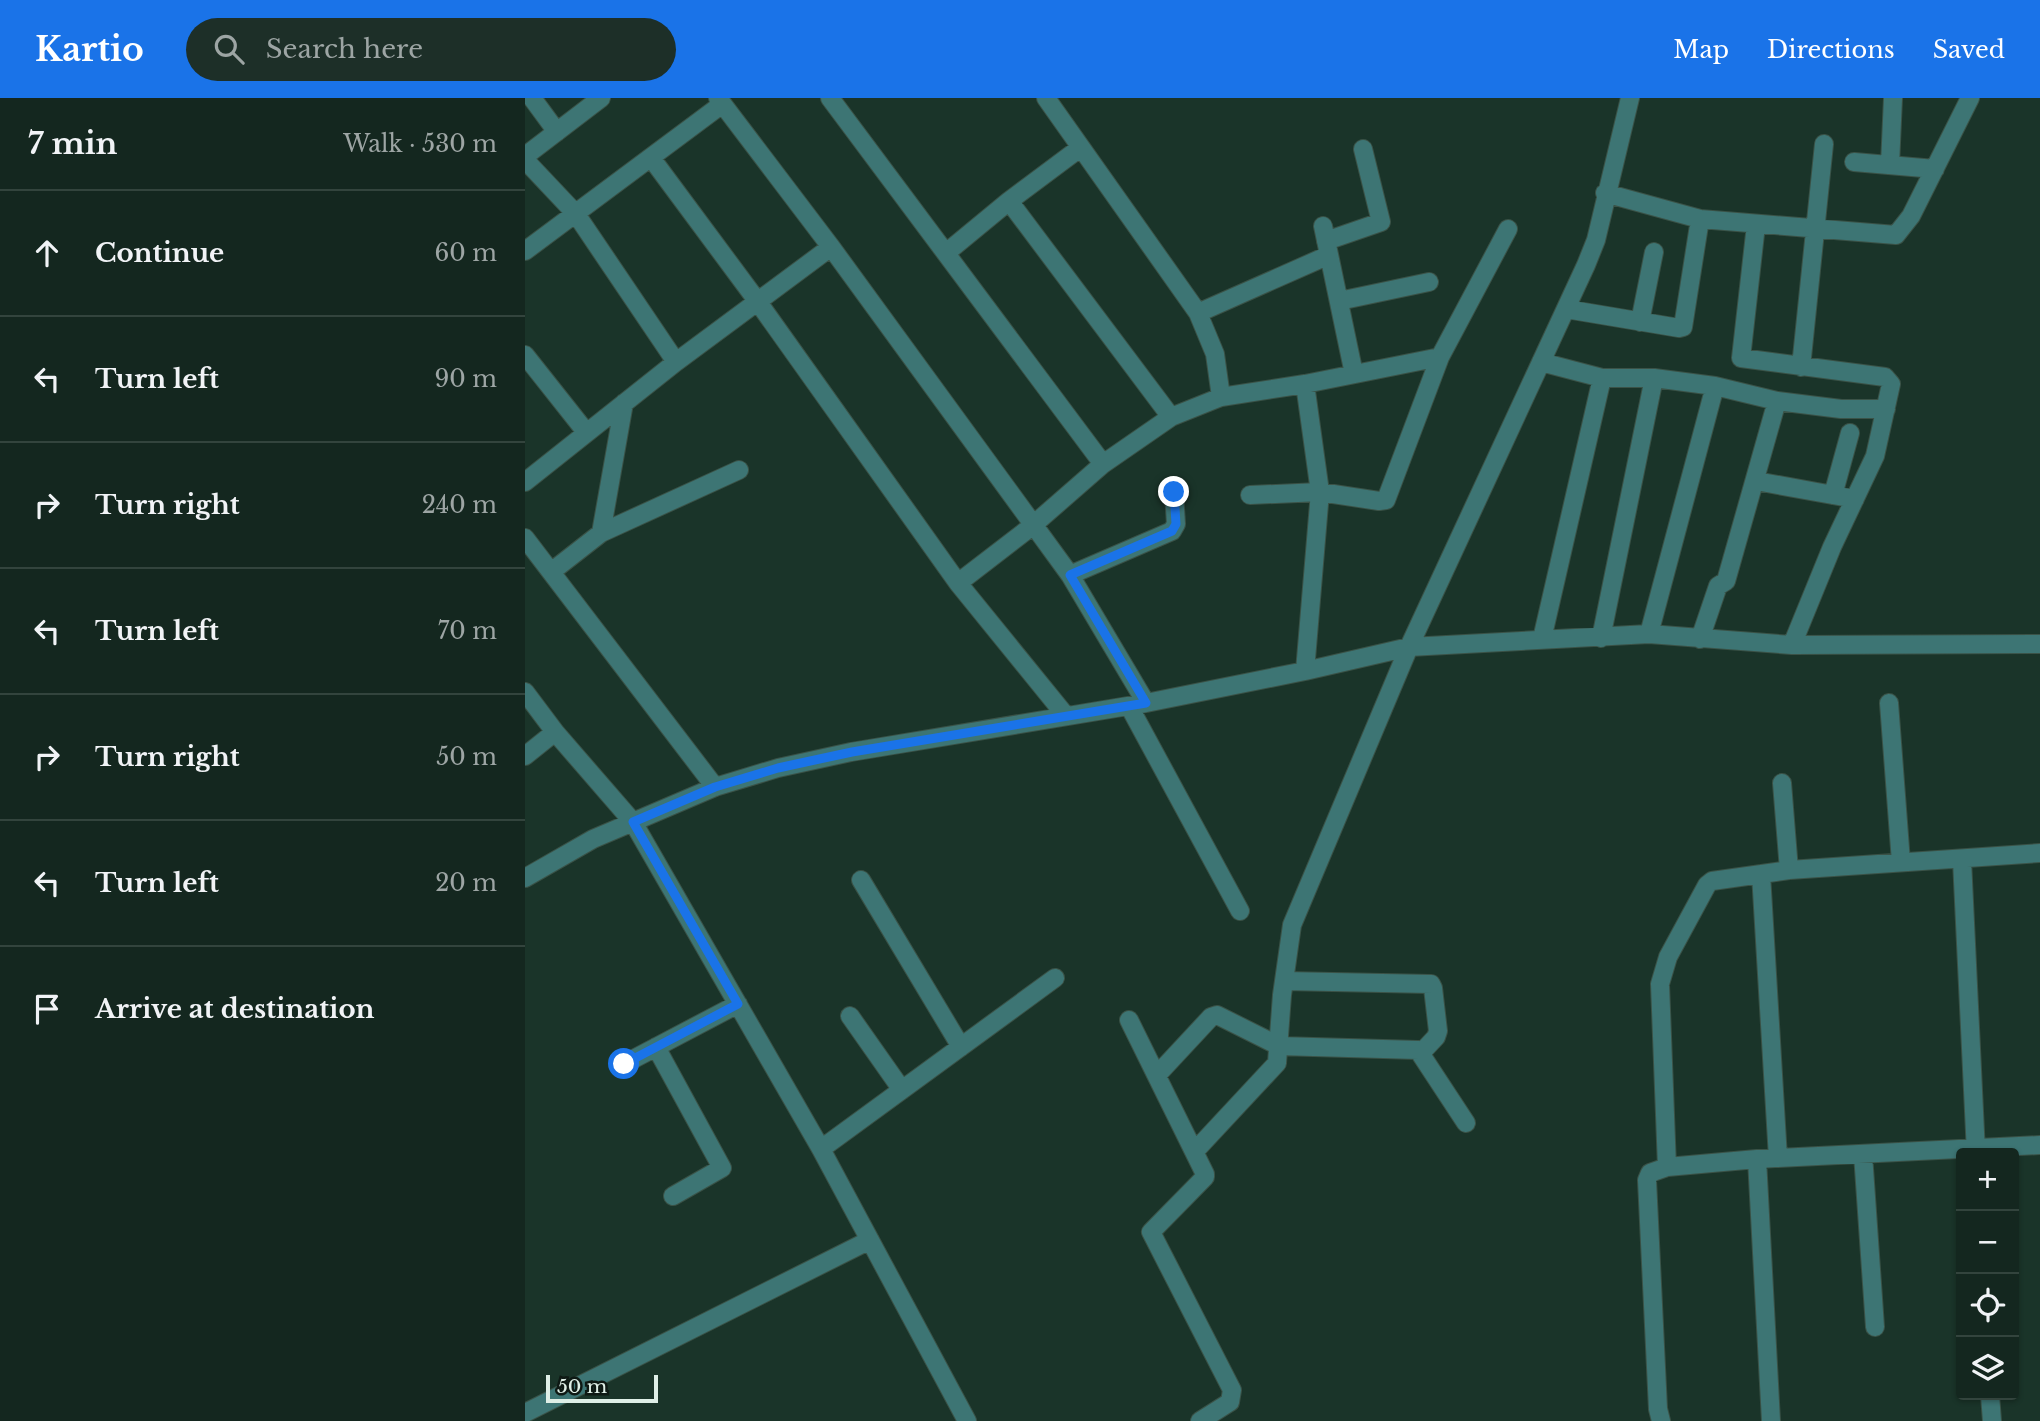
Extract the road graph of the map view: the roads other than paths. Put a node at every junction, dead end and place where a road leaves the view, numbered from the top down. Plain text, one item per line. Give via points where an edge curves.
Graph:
1 (532, 98) edge
2 (601, 98) edge
3 (830, 98) edge
4 (1046, 98) edge
5 (1630, 98) edge
6 (1893, 98) edge
7 (1971, 98) edge
8 (720, 102) edge
9 (557, 132) junction
10 (1824, 144) dead end
11 (1080, 148) junction
12 (1363, 149) dead end
13 (525, 158) edge
14 (652, 159) junction
15 (1854, 162) dead end
16 (1890, 165) junction
17 (1935, 169) junction
18 (1605, 192) junction
19 (1009, 201) junction
20 (576, 214) junction
21 (1700, 219) junction
22 (1756, 225) junction
23 (1508, 229) dead end
24 (1817, 230) junction
25 (1326, 241) junction
26 (831, 247) junction
27 (525, 251) edge
28 (1654, 252) dead end
29 (946, 253) junction
30 (1429, 282) dead end
31 (1339, 301) junction
32 (758, 302) junction
33 (1566, 309) junction
34 (1198, 313) junction
35 (1640, 321) junction
36 (525, 355) edge
37 (1440, 357) junction
38 (676, 362) junction
39 (1541, 362) junction
40 (1801, 366) junction
41 (1355, 374) junction
42 (1602, 378) junction
43 (1654, 378) junction
44 (1305, 384) junction
45 (1715, 386) junction
46 (1221, 397) junction
47 (1777, 401) junction
48 (624, 403) junction
49 (1886, 409) junction
50 (1171, 417) junction
51 (586, 432) junction
52 (1850, 433) dead end
53 (1103, 464) junction
54 (739, 470) dead end
55 (1756, 481) junction
56 (525, 482) edge
57 (1174, 492) dead end
58 (1319, 492) junction
59 (1249, 495) dead end
60 (1833, 495) junction
61 (1855, 499) junction
62 (1032, 526) junction
63 (601, 533) junction
64 (525, 538) edge
65 (551, 572) junction
66 (1070, 575) junction
67 (958, 583) junction
68 (1649, 635) junction
69 (1601, 638) junction
70 (1542, 639) junction
71 (1700, 639) junction
72 (2040, 644) edge
73 (1792, 645) junction
74 (1409, 647) junction
75 (1305, 671) junction
76 (525, 692) edge
77 (1889, 703) dead end
78 (1138, 705) junction
79 (1066, 716) junction
80 (555, 732) junction
81 (525, 756) edge
82 (1782, 783) dead end
83 (715, 787) junction
84 (633, 822) junction
85 (2040, 853) edge
86 (1962, 860) junction
87 (1901, 862) junction
88 (1789, 870) junction
89 (1761, 873) junction
90 (525, 878) edge
91 (861, 880) dead end
92 (1240, 911) dead end
93 (1055, 978) dead end
94 (1284, 981) junction
95 (738, 1004) junction
96 (850, 1016) dead end
97 (1129, 1020) dead end
98 (1279, 1046) junction
99 (656, 1047) junction
100 (961, 1047) junction
101 (1421, 1053) junction
102 (624, 1064) dead end
103 (1157, 1075) junction
104 (902, 1090) junction
105 (1466, 1123) dead end
106 (2040, 1145) edge
107 (1976, 1148) edge
108 (2002, 1148) edge
109 (821, 1149) junction
110 (1195, 1151) junction
111 (1956, 1151) edge
112 (1863, 1154) junction
113 (1777, 1158) junction
114 (1757, 1159) junction
115 (1667, 1167) junction
116 (673, 1196) dead end
117 (870, 1240) junction
118 (1875, 1327) dead end
119 (1990, 1400) edge
120 (525, 1413) edge
121 (962, 1419) edge
122 (1200, 1421) edge
123 (1661, 1421) edge
124 (1771, 1421) edge
125 (1992, 1421) edge

1 - 9 street
2 - 9 street
3 - 29 street
4 - 11 street
5 - 18 street
6 - 16 street
7 - 17 street
8 - 14 street
8 - 26 street
9 - 13 street
10 - 24 street
11 - 19 street
11 - 34 street
12 - 25 street via 1381,222
13 - 20 street
14 - 20 street
14 - 32 street
15 - 16 street
16 - 17 street
17 - 24 street via 1911,216 1896,234
18 - 21 street
18 - 33 street via 1596,240
19 - 29 street
19 - 50 street
20 - 27 street
20 - 38 street
21 - 22 street
21 - 35 street via 1685,324 1679,328
22 - 24 street
22 - 40 street via 1741,357
23 - 37 street
24 - 40 street
25 - 31 street
25 - 34 street
26 - 32 street
26 - 62 street
28 - 35 street
29 - 53 street
30 - 31 street
31 - 41 street
32 - 38 street
32 - 67 street
33 - 35 street
33 - 39 street
34 - 46 street via 1215,354
36 - 51 street
37 - 41 street
37 - 58 street via 1386,500
38 - 48 street
39 - 42 street
39 - 74 street
40 - 49 street via 1885,377 1891,384
41 - 44 street
42 - 43 street
42 - 70 street
43 - 45 street
43 - 69 street
44 - 46 street
44 - 58 street
45 - 47 street
45 - 68 street
46 - 50 street
47 - 49 street
47 - 55 street
48 - 51 street
48 - 63 street
49 - 61 street via 1875,456
50 - 53 street
51 - 56 street
52 - 60 street
53 - 62 street
54 - 63 street
55 - 60 street
55 - 71 street via 1725,581 1718,586
57 - 66 street via 1176,524 1172,531
58 - 59 street
58 - 75 street
60 - 61 street
61 - 73 street
62 - 66 street
62 - 67 street
63 - 65 street
64 - 65 street
65 - 83 street
66 - 78 street
67 - 79 street
68 - 69 street
68 - 71 street
69 - 70 street
70 - 74 street
71 - 73 street
72 - 73 street
74 - 75 street
74 - 94 street via 1292,925
75 - 78 street
76 - 80 street
77 - 87 street
78 - 79 street
78 - 92 street
79 - 83 street via 852,752
80 - 81 street
80 - 84 street
82 - 88 street
83 - 84 street
84 - 90 street
84 - 95 street
85 - 86 street
86 - 87 street
86 - 107 street
87 - 88 street
88 - 89 street
89 - 113 street
89 - 115 street via 1716,879 1707,885 1664,965 1660,996
91 - 100 street
93 - 100 street
94 - 98 street
94 - 101 street via 1430,984 1438,1031
95 - 99 street
95 - 109 street
96 - 104 street
97 - 103 street
98 - 101 street via 1414,1049
98 - 103 street via 1214,1015
98 - 110 street via 1277,1063
99 - 102 street
99 - 116 street via 722,1168
100 - 104 street
101 - 105 street
103 - 110 street
104 - 109 street
106 - 108 street
109 - 117 street
110 - 122 street via 1205,1177 1151,1232 1232,1390 1230,1402
111 - 112 street
112 - 113 street
112 - 118 street
113 - 114 street
114 - 115 street
114 - 124 street
115 - 123 street via 1654,1170 1647,1180
117 - 120 street
117 - 121 street
119 - 125 street

